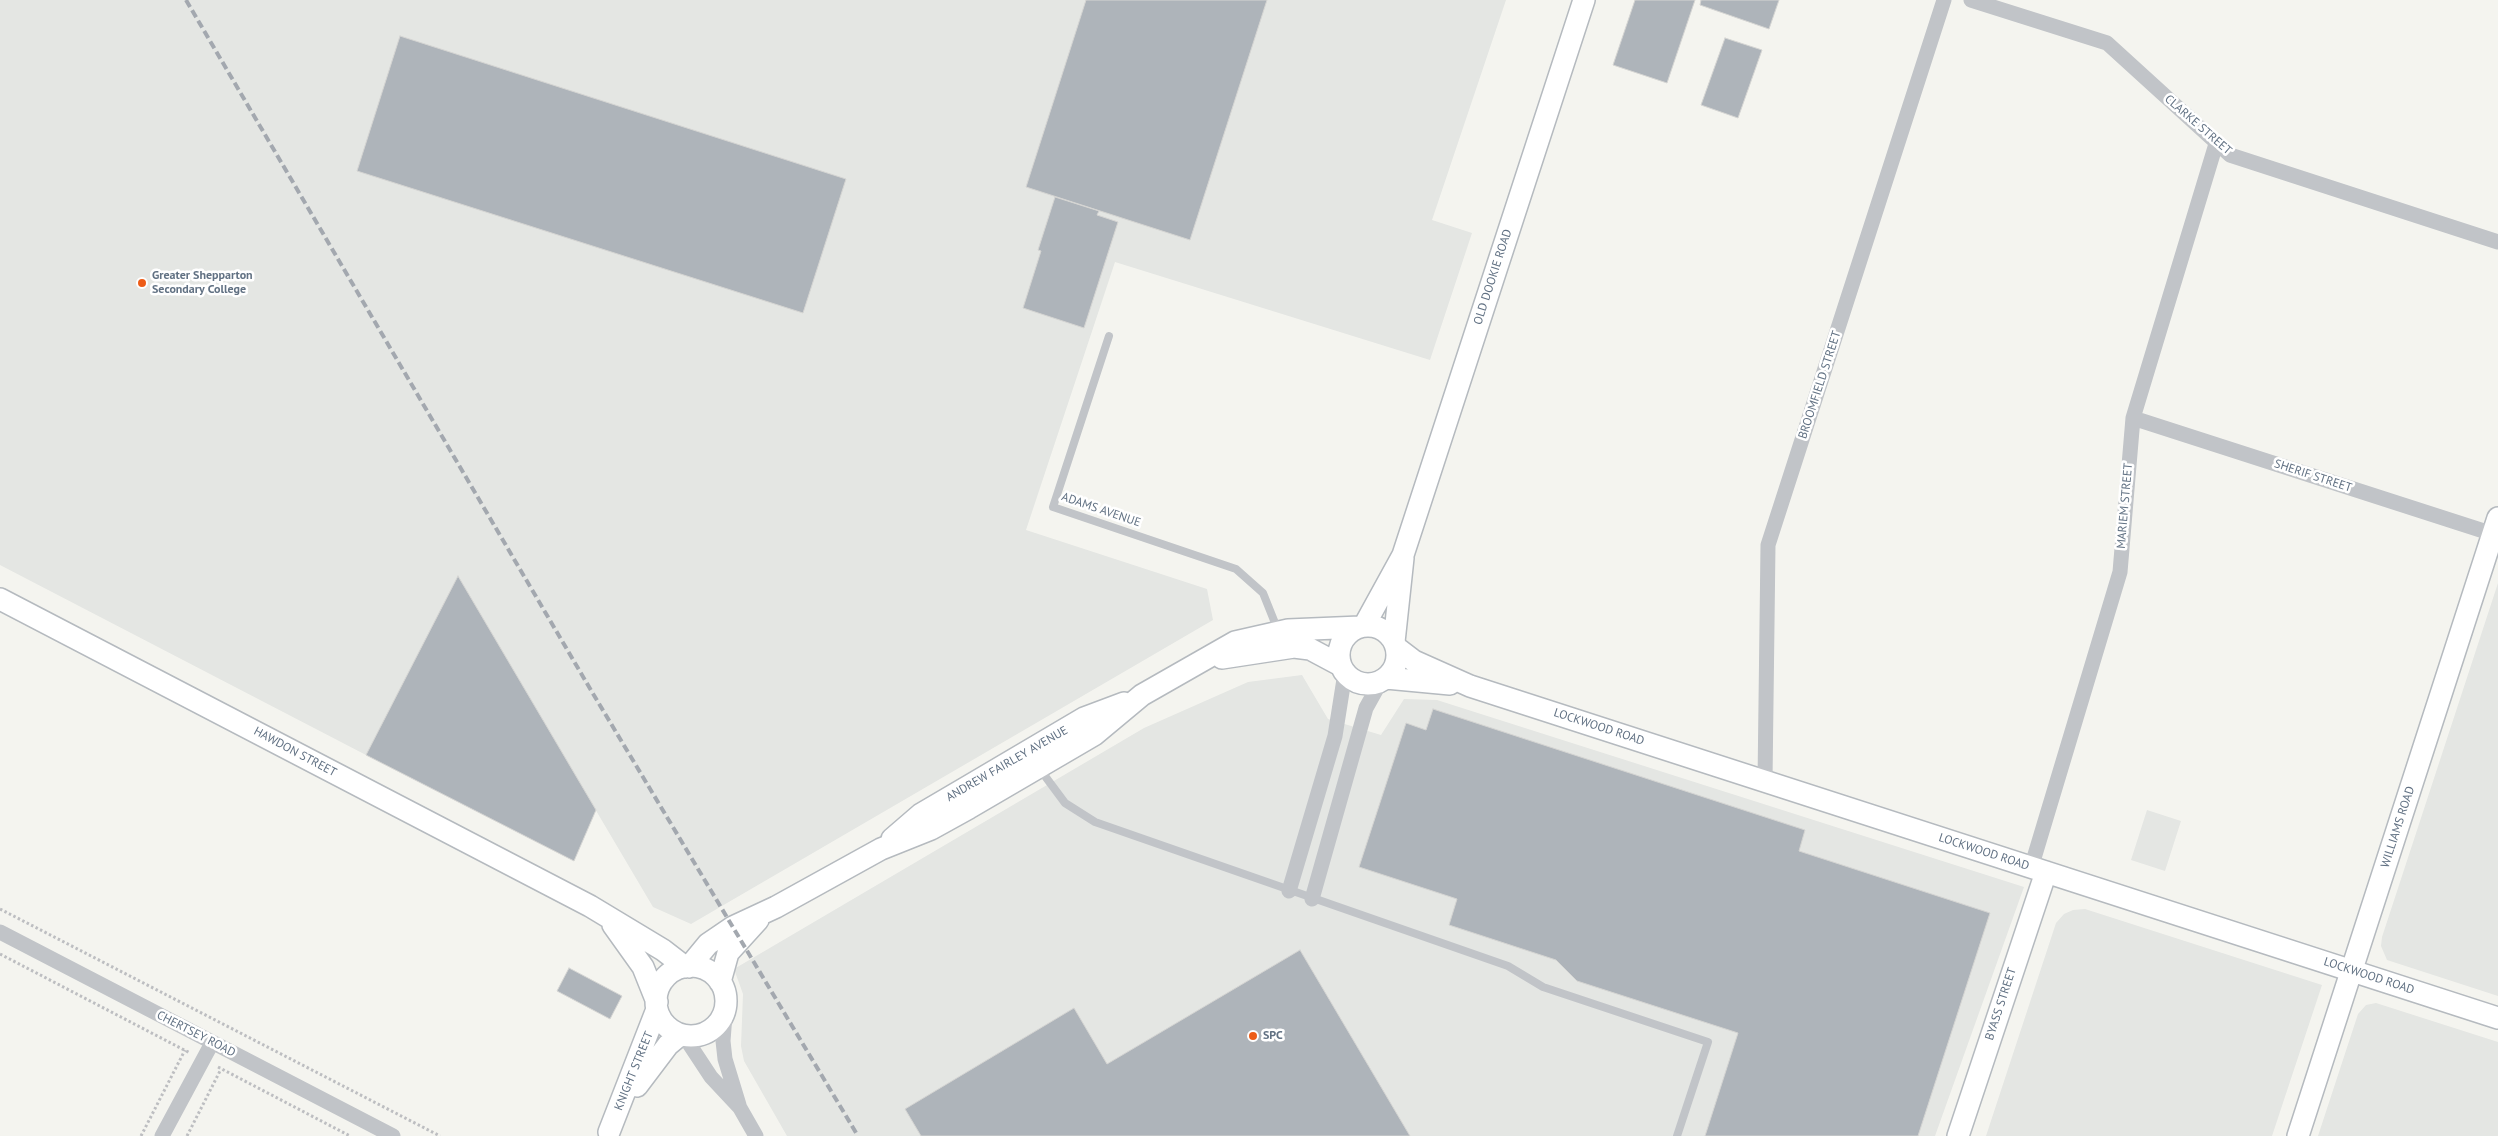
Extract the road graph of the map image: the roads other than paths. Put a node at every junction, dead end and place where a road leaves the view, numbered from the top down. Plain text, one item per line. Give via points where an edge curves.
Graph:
1 (1584, 0) edge
2 (1944, 0) edge
3 (1971, 0) edge
4 (2216, 144) junction
5 (2498, 242) edge
6 (1109, 336) dead end
7 (2134, 418) junction
8 (2495, 526) edge
9 (1403, 555) junction
10 (0, 599) edge
11 (1362, 626) junction
12 (1274, 632) junction
13 (1396, 645) junction
14 (1204, 661) junction
15 (1342, 669) junction
16 (1384, 680) junction
17 (1470, 686) junction
18 (1033, 760) junction
19 (1765, 781) junction
20 (967, 787) junction
21 (970, 808) junction
22 (881, 849) junction
23 (2039, 870) junction
24 (1289, 891) junction
25 (1312, 899) junction
26 (590, 906) junction
27 (776, 906) junction
28 (0, 932) edge
29 (687, 967) junction
30 (2352, 971) junction
31 (723, 992) junction
32 (657, 1006) junction
33 (2498, 1018) edge
34 (682, 1035) junction
35 (212, 1043) junction
36 (740, 1108) junction
37 (608, 1134) edge
38 (162, 1136) edge
39 (393, 1136) edge
40 (756, 1136) edge
41 (1677, 1136) edge
42 (1958, 1136) edge
43 (2298, 1136) edge

1 - 9 street, OLD DOOKIE ROAD
2 - 19 street, BROOMFIELD STREET via 1768,545
3 - 4 street, CLARKE STREET via 2106,43
4 - 5 street, CLARKE STREET via 2230,155
4 - 7 street, MARIEM STREET
6 - 12 lane, ADAMS AVENUE via 1053,507 1236,569 1263,593 1275,623
7 - 8 street, SHERIF STREET
7 - 23 street, MARIEM STREET via 2120,572
8 - 30 street, WILLIAMS ROAD
9 - 11 street, OLD DOOKIE ROAD
9 - 13 street, OLD DOOKIE ROAD
10 - 26 street, HAWDON STREET
11 - 12 street, ANDREW FAIRLEY AVENUE
11 - 13 street via 1378,627
11 - 15 street via 1344,637 1338,655
12 - 14 street, ANDREW FAIRLEY AVENUE via 1236,642
13 - 16 street via 1397,662
13 - 17 street, LOCKWOOD ROAD via 1414,661
14 - 15 street, ANDREW FAIRLEY AVENUE via 1294,647 1310,649
14 - 18 street, ANDREW FAIRLEY AVENUE via 1142,696 1084,718
15 - 16 street via 1361,684
15 - 24 street via 1335,736
16 - 17 street, LOCKWOOD ROAD via 1403,678
16 - 25 street via 1366,708
17 - 19 street, LOCKWOOD ROAD
18 - 20 street, ANDREW FAIRLEY AVENUE
18 - 21 street, ANDREW FAIRLEY AVENUE
18 - 24 lane via 1065,803 1095,822
19 - 23 street, LOCKWOOD ROAD
20 - 21 street
20 - 22 street, ANDREW FAIRLEY AVENUE via 922,814
21 - 22 street, ANDREW FAIRLEY AVENUE via 931,829
22 - 27 street, ANDREW FAIRLEY AVENUE
23 - 30 street, LOCKWOOD ROAD
23 - 42 street, BYASS STREET
24 - 25 lane
25 - 41 lane via 1508,966 1543,987 1708,1042
26 - 29 street, HAWDON STREET
26 - 32 street, HAWDON STREET via 616,926 629,944 643,968
27 - 29 street, ANDREW FAIRLEY AVENUE via 734,926 708,944
27 - 31 street, ANDREW FAIRLEY AVENUE via 753,924 728,953
28 - 35 street, CHERTSEY ROAD
29 - 31 street via 707,970
29 - 32 street via 668,976 661,984
30 - 33 street, LOCKWOOD ROAD
30 - 43 street, WILLIAMS ROAD
31 - 34 street via 720,1021 713,1029 699,1035
31 - 36 street via 725,1059
32 - 34 street via 666,1025
32 - 37 street, KNIGHT STREET
34 - 36 street via 711,1077
34 - 37 street, KNIGHT STREET via 668,1045 643,1076
35 - 38 street
35 - 39 street, CHERTSEY ROAD
36 - 40 street

